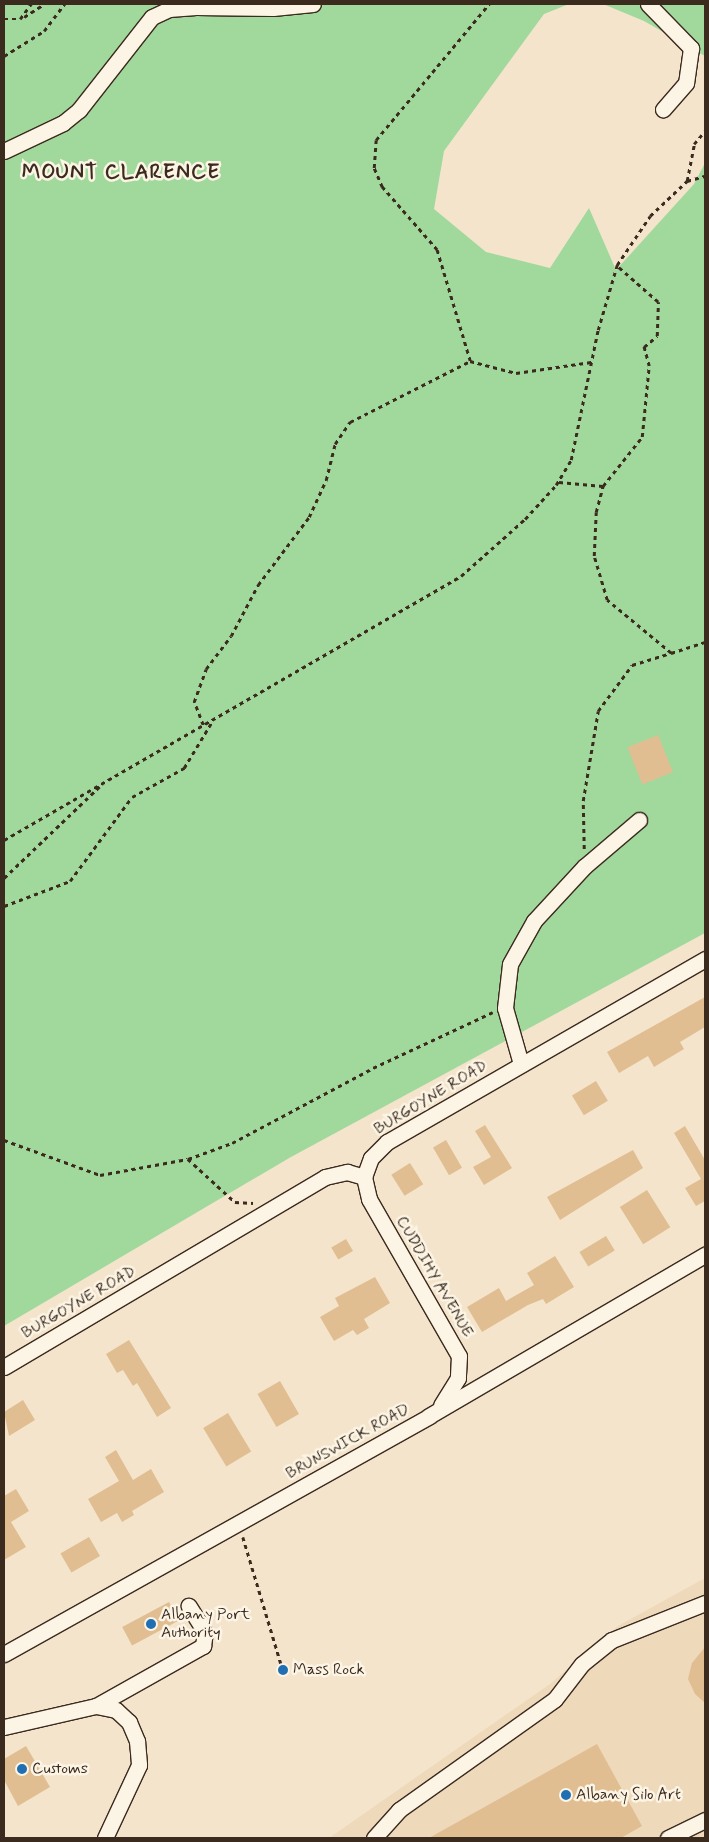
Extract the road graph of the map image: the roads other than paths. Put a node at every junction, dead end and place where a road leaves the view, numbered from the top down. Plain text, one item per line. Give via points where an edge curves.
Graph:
1 (313, 4) edge
2 (648, 4) edge
3 (663, 109) dead end
4 (4, 151) edge
5 (639, 820) dead end
6 (705, 959) edge
7 (521, 1064) junction
8 (364, 1177) junction
9 (705, 1255) edge
10 (4, 1366) edge
11 (429, 1416) junction
12 (705, 1603) edge
13 (188, 1606) dead end
14 (4, 1654) edge
15 (96, 1706) junction
16 (4, 1727) edge
17 (705, 1820) edge
18 (106, 1838) edge
19 (374, 1838) edge
20 (668, 1838) edge

1 - 4 street via 273,8 169,9 152,17 79,110 56,126
2 - 3 street via 691,48 686,83
5 - 7 street via 584,866 524,939 510,964 505,1008
6 - 7 street, BURGOYNE ROAD
7 - 8 street, BURGOYNE ROAD via 387,1142 372,1158
8 - 10 street, BURGOYNE ROAD via 347,1172 325,1177
8 - 11 street, CUDDIHY AVENUE via 369,1199 459,1356 450,1397
9 - 11 street, BRUNSWICK ROAD
11 - 14 street, BRUNSWICK ROAD
12 - 19 street via 612,1640 582,1664 555,1699 400,1810
13 - 15 street via 205,1632 203,1646
15 - 16 street
15 - 18 street via 116,1710 128,1722 138,1749 132,1786
17 - 20 street

